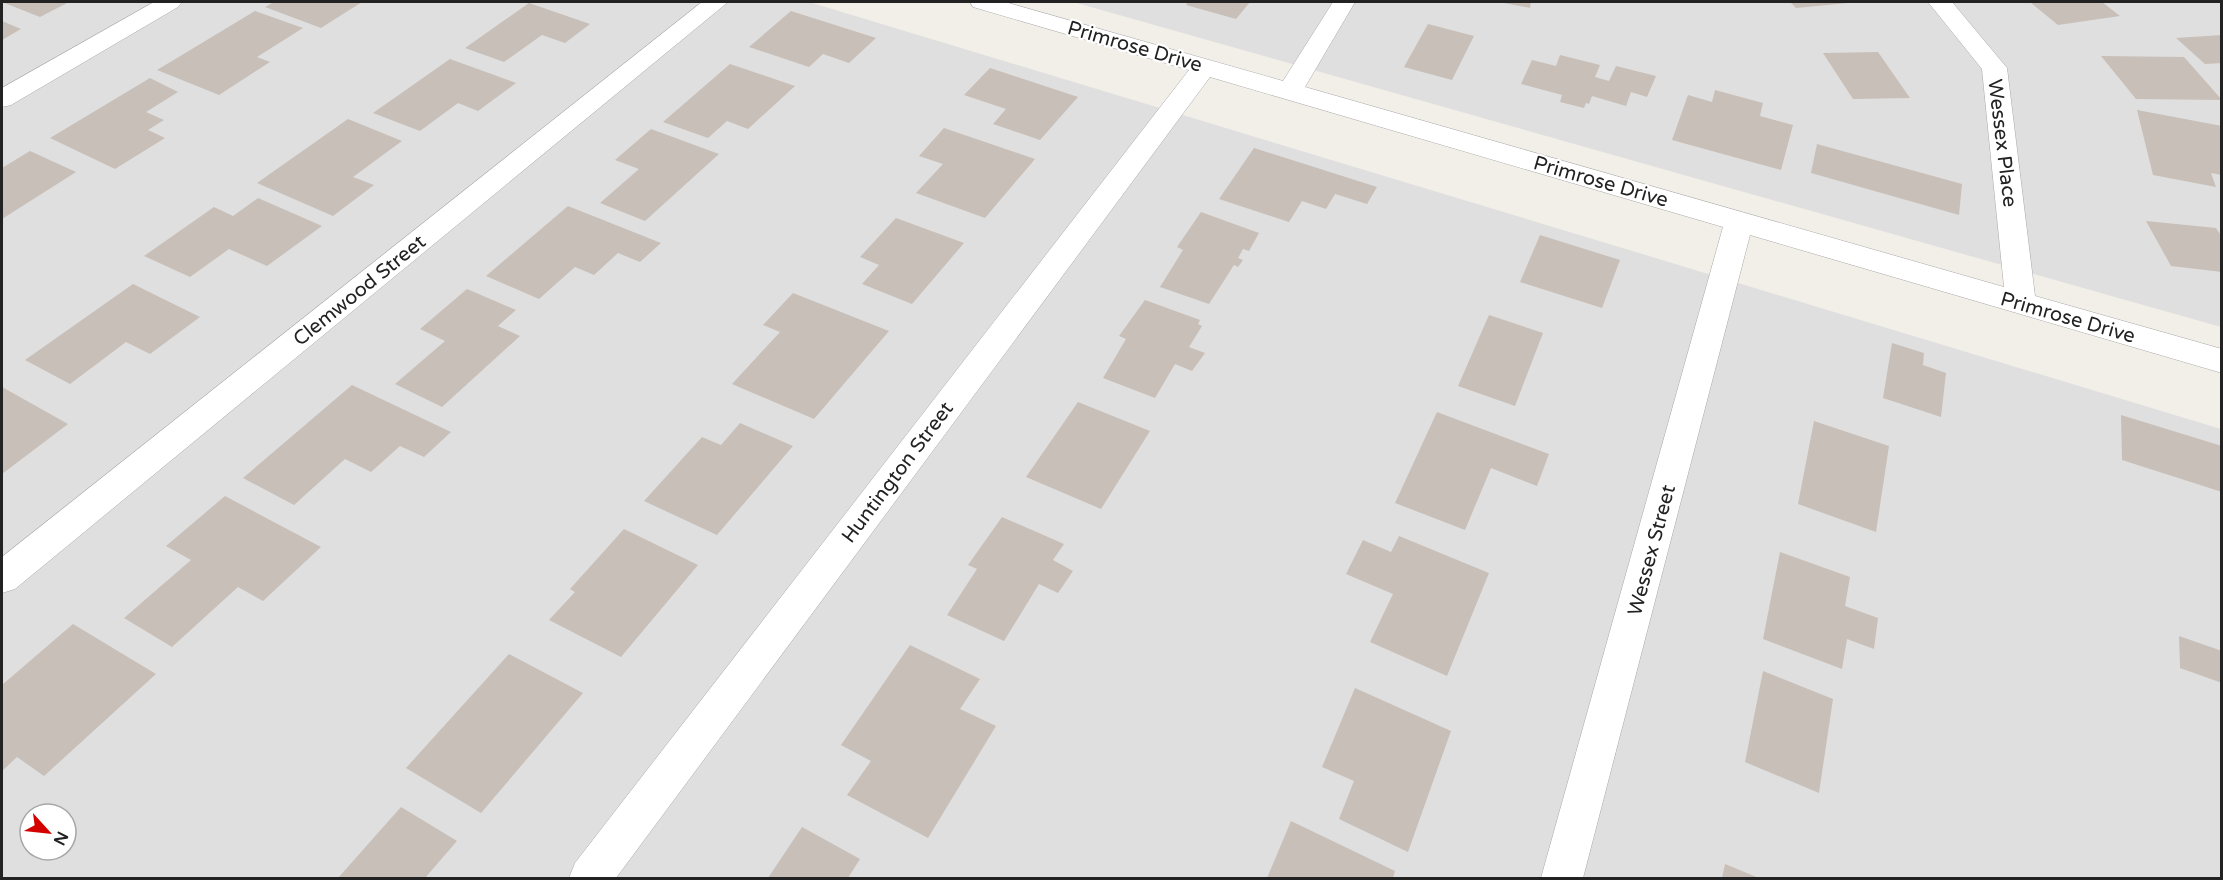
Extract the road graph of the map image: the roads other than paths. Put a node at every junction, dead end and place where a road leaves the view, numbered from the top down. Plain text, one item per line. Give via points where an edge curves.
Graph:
1 (170, 2) edge
2 (716, 2) edge
3 (981, 2) edge
4 (1344, 2) edge
5 (1940, 2) edge
6 (1205, 66) junction
7 (1290, 90) junction
8 (2, 99) edge
9 (1739, 222) junction
10 (2021, 303) junction
11 (2222, 361) edge
12 (2, 578) edge
13 (590, 879) edge
14 (1562, 879) edge

1 - 8 street
2 - 12 street, Clemwood Street
3 - 6 street, Primrose Drive
4 - 7 street
5 - 10 street, Wessex Place via 1994,68
6 - 7 street, Primrose Drive
6 - 13 street, Huntington Street
7 - 9 street, Primrose Drive
9 - 10 street, Primrose Drive
9 - 14 street, Wessex Street
10 - 11 street, Primrose Drive

